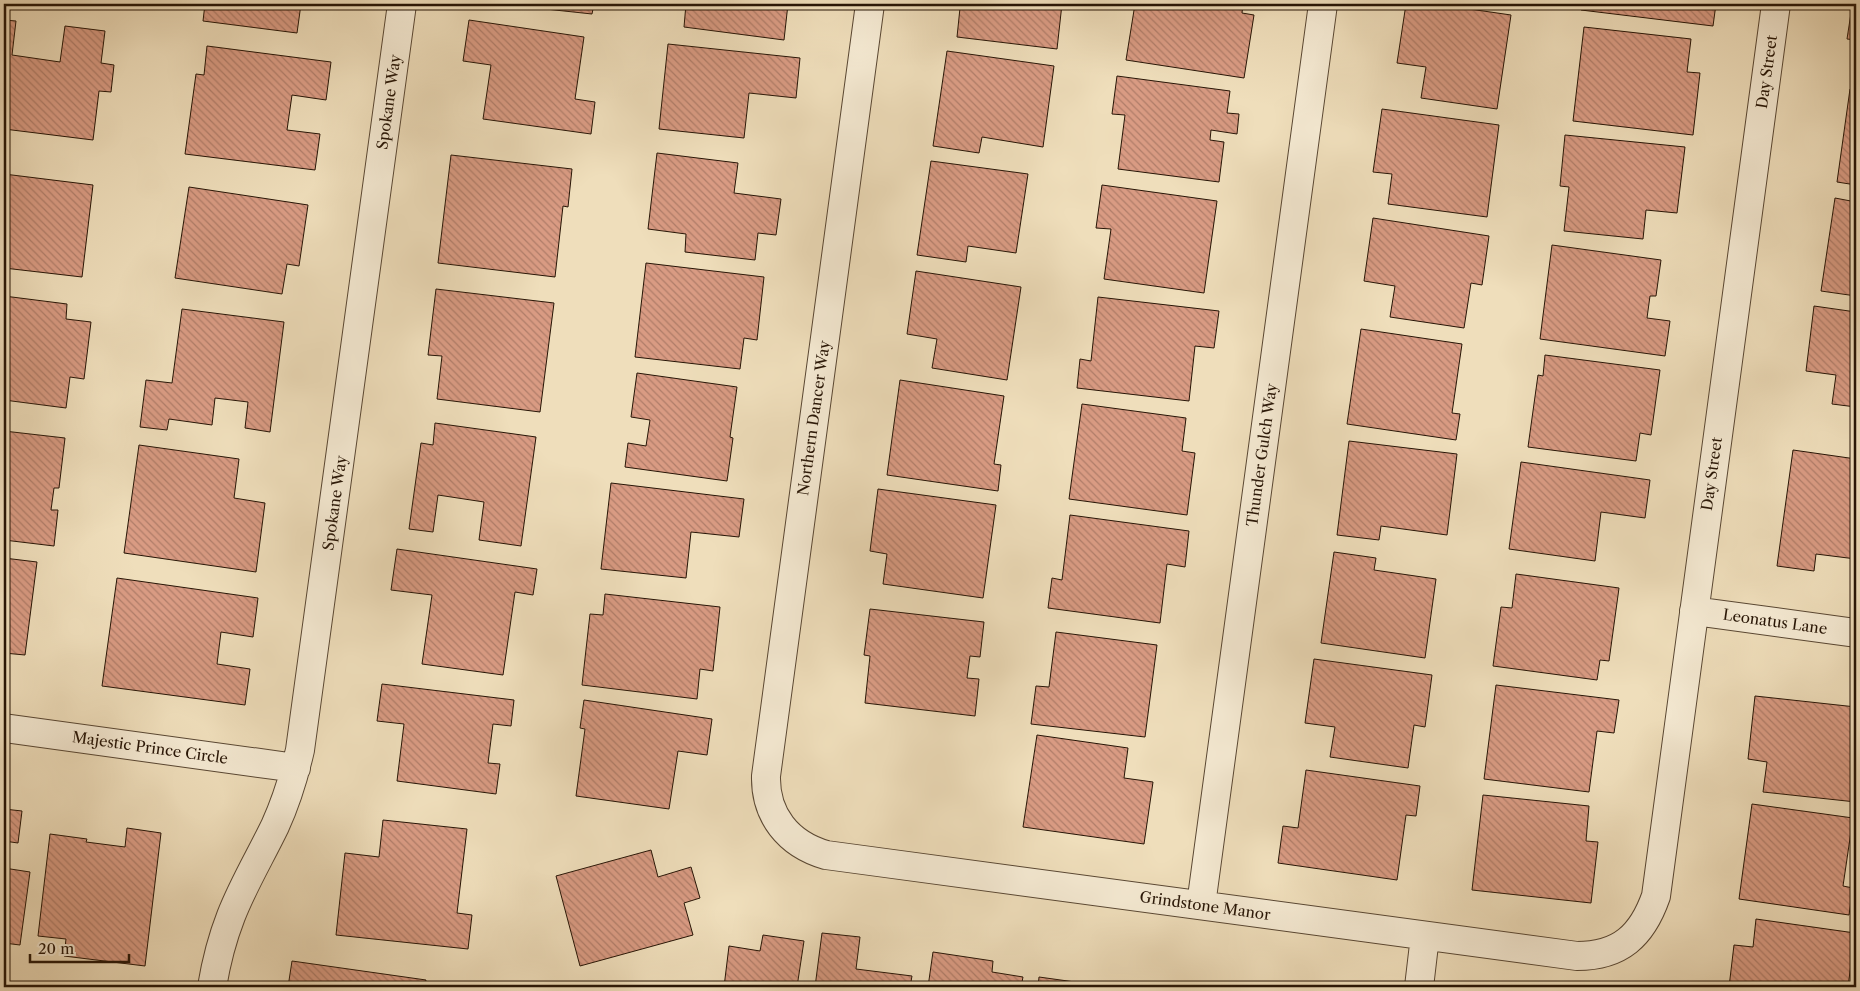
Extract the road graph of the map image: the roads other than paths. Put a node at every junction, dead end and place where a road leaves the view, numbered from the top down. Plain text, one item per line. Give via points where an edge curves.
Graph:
1 (402, 4) edge
2 (870, 4) edge
3 (1323, 4) edge
4 (1776, 4) edge
5 (1694, 611) junction
6 (1856, 633) edge
7 (4, 728) edge
8 (296, 768) junction
9 (782, 828) joint
10 (1201, 906) junction
11 (1425, 936) junction
12 (1632, 937) joint
13 (212, 987) edge
14 (1419, 987) edge

1 - 8 street, Spokane Way via 304,732
2 - 9 street, Northern Dancer Way via 766,776 769,804
3 - 10 street, Thunder Gulch Way
4 - 5 street, Day Street
5 - 6 street, Leonatus Lane
5 - 12 street, Day Street via 1656,896 1650,914
7 - 8 street, Majestic Prince Circle
8 - 13 street, Spokane Way via 276,825 230,917
9 - 10 street, Grindstone Manor via 804,846 826,855
10 - 11 street, Grindstone Manor
11 - 12 street, Grindstone Manor via 1577,956 1609,952
11 - 14 street

